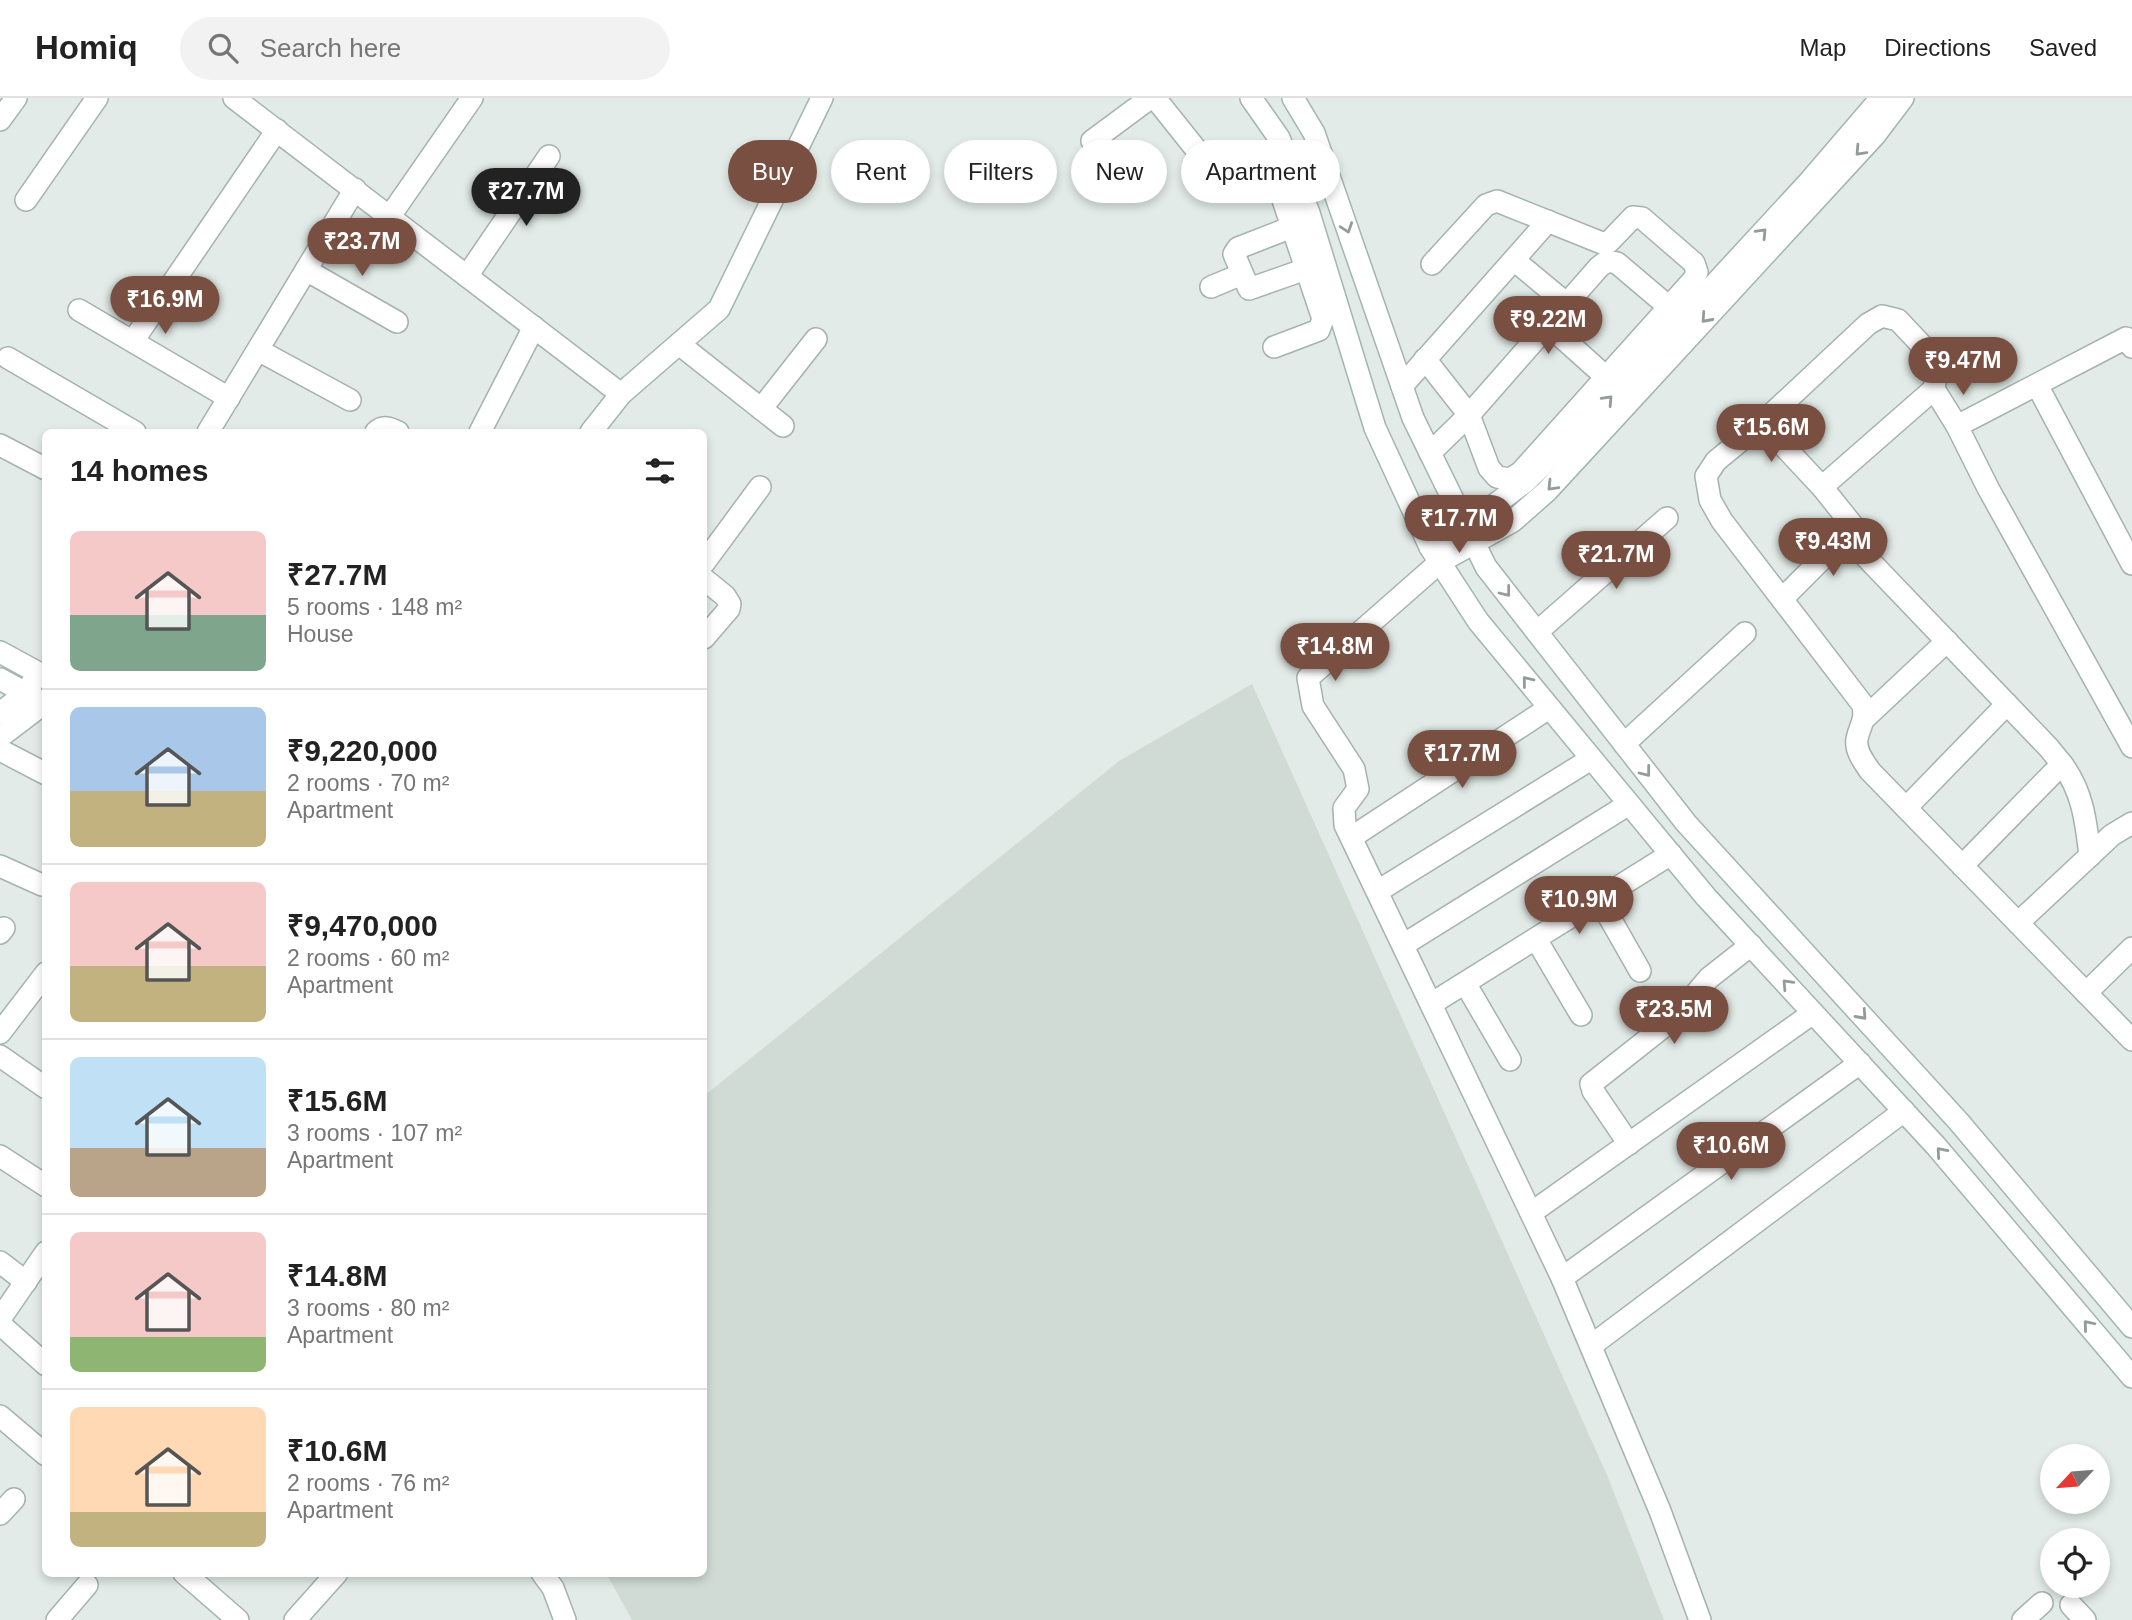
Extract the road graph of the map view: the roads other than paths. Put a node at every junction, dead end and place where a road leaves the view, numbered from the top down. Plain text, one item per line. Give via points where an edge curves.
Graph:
1 (16, 98) edge
2 (97, 98) edge
3 (234, 98) edge
4 (472, 98) edge
5 (822, 98) edge
6 (1152, 98) edge
7 (1251, 98) edge
8 (1293, 98) edge
9 (1881, 98) edge
10 (1903, 98) edge
11 (0, 120) edge
12 (277, 130) junction
13 (1093, 140) edge
14 (1188, 140) edge
15 (549, 156) dead end
16 (355, 189) junction
17 (26, 200) dead end
18 (1284, 203) edge
19 (390, 216) junction
20 (1548, 221) junction
21 (1292, 226) junction
22 (1308, 254) junction
23 (1514, 260) junction
24 (1432, 264) dead end
25 (306, 270) junction
26 (1242, 274) junction
27 (467, 276) junction
28 (1211, 287) dead end
29 (1567, 304) junction
30 (1669, 307) junction
31 (79, 310) dead end
32 (397, 322) dead end
33 (1548, 325) junction
34 (534, 327) junction
35 (816, 339) dead end
36 (2130, 340) edge
37 (133, 341) junction
38 (679, 344) junction
39 (1274, 348) dead end
40 (258, 350) junction
41 (8, 358) dead end
42 (1425, 359) junction
43 (1606, 377) junction
44 (2037, 385) junction
45 (1402, 386) junction
46 (1934, 389) junction
47 (621, 394) junction
48 (229, 398) junction
49 (350, 400) dead end
50 (761, 409) junction
51 (1469, 415) junction
52 (1762, 423) junction
53 (783, 426) dead end
54 (1957, 426) junction
55 (130, 429) edge
56 (211, 429) edge
57 (482, 429) edge
58 (593, 429) edge
59 (0, 445) edge
60 (1430, 453) junction
61 (42, 467) edge
62 (760, 487) dead end
63 (1822, 487) junction
64 (1667, 518) dead end
65 (1854, 527) junction
66 (1469, 534) junction
67 (1435, 555) junction
68 (707, 559) edge
69 (2132, 564) edge
70 (707, 581) edge
71 (1782, 599) junction
72 (1537, 632) junction
73 (1745, 633) dead end
74 (707, 635) edge
75 (1947, 641) junction
76 (0, 652) edge
77 (42, 675) edge
78 (0, 678) edge
79 (26, 693) junction
80 (42, 702) edge
81 (2007, 704) junction
82 (42, 706) edge
83 (1549, 708) junction
84 (0, 713) edge
85 (1865, 718) junction
86 (0, 737) edge
87 (1624, 744) junction
88 (2132, 747) edge
89 (0, 750) edge
90 (1591, 759) junction
91 (2062, 765) junction
92 (42, 772) edge
93 (1629, 804) junction
94 (1906, 808) junction
95 (2132, 823) edge
96 (1352, 837) junction
97 (1671, 854) junction
98 (2090, 856) junction
99 (0, 866) edge
100 (1962, 866) junction
101 (42, 885) dead end
102 (1378, 891) junction
103 (1598, 899) junction
104 (2018, 923) junction
105 (1536, 939) junction
106 (1403, 945) junction
107 (1751, 945) junction
108 (2132, 948) edge
109 (1640, 971) dead end
110 (42, 978) edge
111 (1465, 983) junction
112 (2086, 993) junction
113 (1432, 1004) junction
114 (1813, 1013) junction
115 (1581, 1015) dead end
116 (0, 1033) edge
117 (2132, 1040) edge
118 (0, 1056) edge
119 (1510, 1060) dead end
120 (1860, 1063) junction
121 (42, 1085) edge
122 (1904, 1111) junction
123 (1629, 1144) junction
124 (0, 1156) edge
125 (42, 1183) edge
126 (1531, 1213) junction
127 (42, 1258) edge
128 (0, 1262) edge
129 (1562, 1278) junction
130 (26, 1282) junction
131 (0, 1319) edge
132 (0, 1324) edge
133 (2132, 1327) edge
134 (1592, 1345) junction
135 (42, 1361) edge
136 (2132, 1377) edge
137 (0, 1416) edge
138 (42, 1452) edge
139 (189, 1577) edge
140 (333, 1577) edge
141 (545, 1577) edge
142 (87, 1585) dead end
143 (2042, 1603) dead end
144 (57, 1620) edge
145 (238, 1620) edge
146 (295, 1620) edge
147 (565, 1620) edge
148 (1700, 1620) edge
149 (2023, 1620) edge

1 - 11 street
2 - 17 street
3 - 12 street
4 - 19 street
5 - 38 street via 719,309
6 - 13 street
6 - 14 street
7 - 22 street via 1279,138 1309,213
8 -> 45 street via 1314,133
66 -> 9 street via 1594,415
10 -> 66 street via 1875,135 1548,491 1513,522
12 - 16 street
12 - 37 street
15 - 27 street
16 - 19 street
16 - 25 street
18 - 21 street
19 - 27 street
20 - 23 street
20 - 24 street via 1493,202
20 - 30 street via 1602,243 1633,217 1642,218 1694,263 1697,272
21 - 22 street
21 - 26 street via 1235,250
22 - 26 street via 1252,290
22 - 39 street via 1322,324 1319,330
22 - 67 street via 1375,428
23 - 29 street
23 - 42 street
25 - 32 street
25 - 40 street
26 - 28 street
27 - 34 street
29 - 30 street via 1607,261 1617,263
29 - 33 street
30 - 43 street
31 - 37 street
33 - 43 street
33 - 51 street
34 - 47 street
34 - 57 street
35 - 50 street
36 - 44 street
37 - 48 street
38 - 47 street
38 - 50 street
40 - 48 street
40 - 49 street
41 - 55 street
42 - 45 street
42 - 51 street
43 - 51 street via 1510,479 1497,477 1489,468
44 - 54 street
44 - 69 street
45 - 60 street
46 - 52 street via 1937,369 1932,356 1898,320 1882,316
46 - 54 street
46 - 63 street
47 - 58 street
48 - 56 street
50 - 53 street
51 - 60 street
52 - 63 street
52 - 71 street via 1716,461 1706,476 1710,500 1722,521
54 - 88 street
59 - 61 street
60 - 66 street
62 - 68 street
63 - 65 street
64 - 72 street
65 - 71 street
65 - 75 street via 1867,558
66 - 67 street
66 -> 72 street via 1486,567
83 -> 67 street via 1478,621
67 - 96 street via 1308,678 1313,706 1354,769 1358,789 1344,807
70 - 74 street via 730,604
71 - 85 street via 1864,705
72 - 87 street
73 - 87 street
75 - 81 street
75 - 85 street
76 - 77 street
77 - 79 street
78 - 79 street
79 - 80 street
79 - 84 street
81 - 91 street
81 - 94 street
82 - 86 street
83 - 90 street
83 - 96 street
85 - 94 street via 1857,740 1860,755
87 -> 133 street via 1686,823 1959,1122
89 - 92 street
90 - 93 street
90 - 102 street
91 - 98 street via 2074,780 2084,810
91 - 100 street
93 - 97 street
93 - 106 street
94 - 100 street
95 - 98 street
96 - 102 street
97 - 103 street
97 - 107 street
98 - 104 street
99 - 101 street
100 - 104 street
102 - 106 street
103 - 105 street
103 - 109 street
104 - 112 street
105 - 111 street
105 - 115 street
106 - 113 street
114 -> 107 street
107 - 123 street via 1709,978 1671,1021 1591,1084
108 - 112 street
110 - 116 street
111 - 113 street
111 - 119 street
112 - 117 street
113 - 126 street
114 - 120 street
114 - 123 street
118 - 121 street
120 - 122 street
120 - 129 street
122 - 134 street
136 -> 122 street
123 - 126 street
124 - 125 street
126 - 129 street
127 - 130 street
128 - 130 street
129 - 134 street
130 - 131 street
132 - 135 street
134 - 148 street
137 - 138 street
139 - 145 street
140 - 146 street
141 - 147 street
142 - 144 street
143 - 149 street

